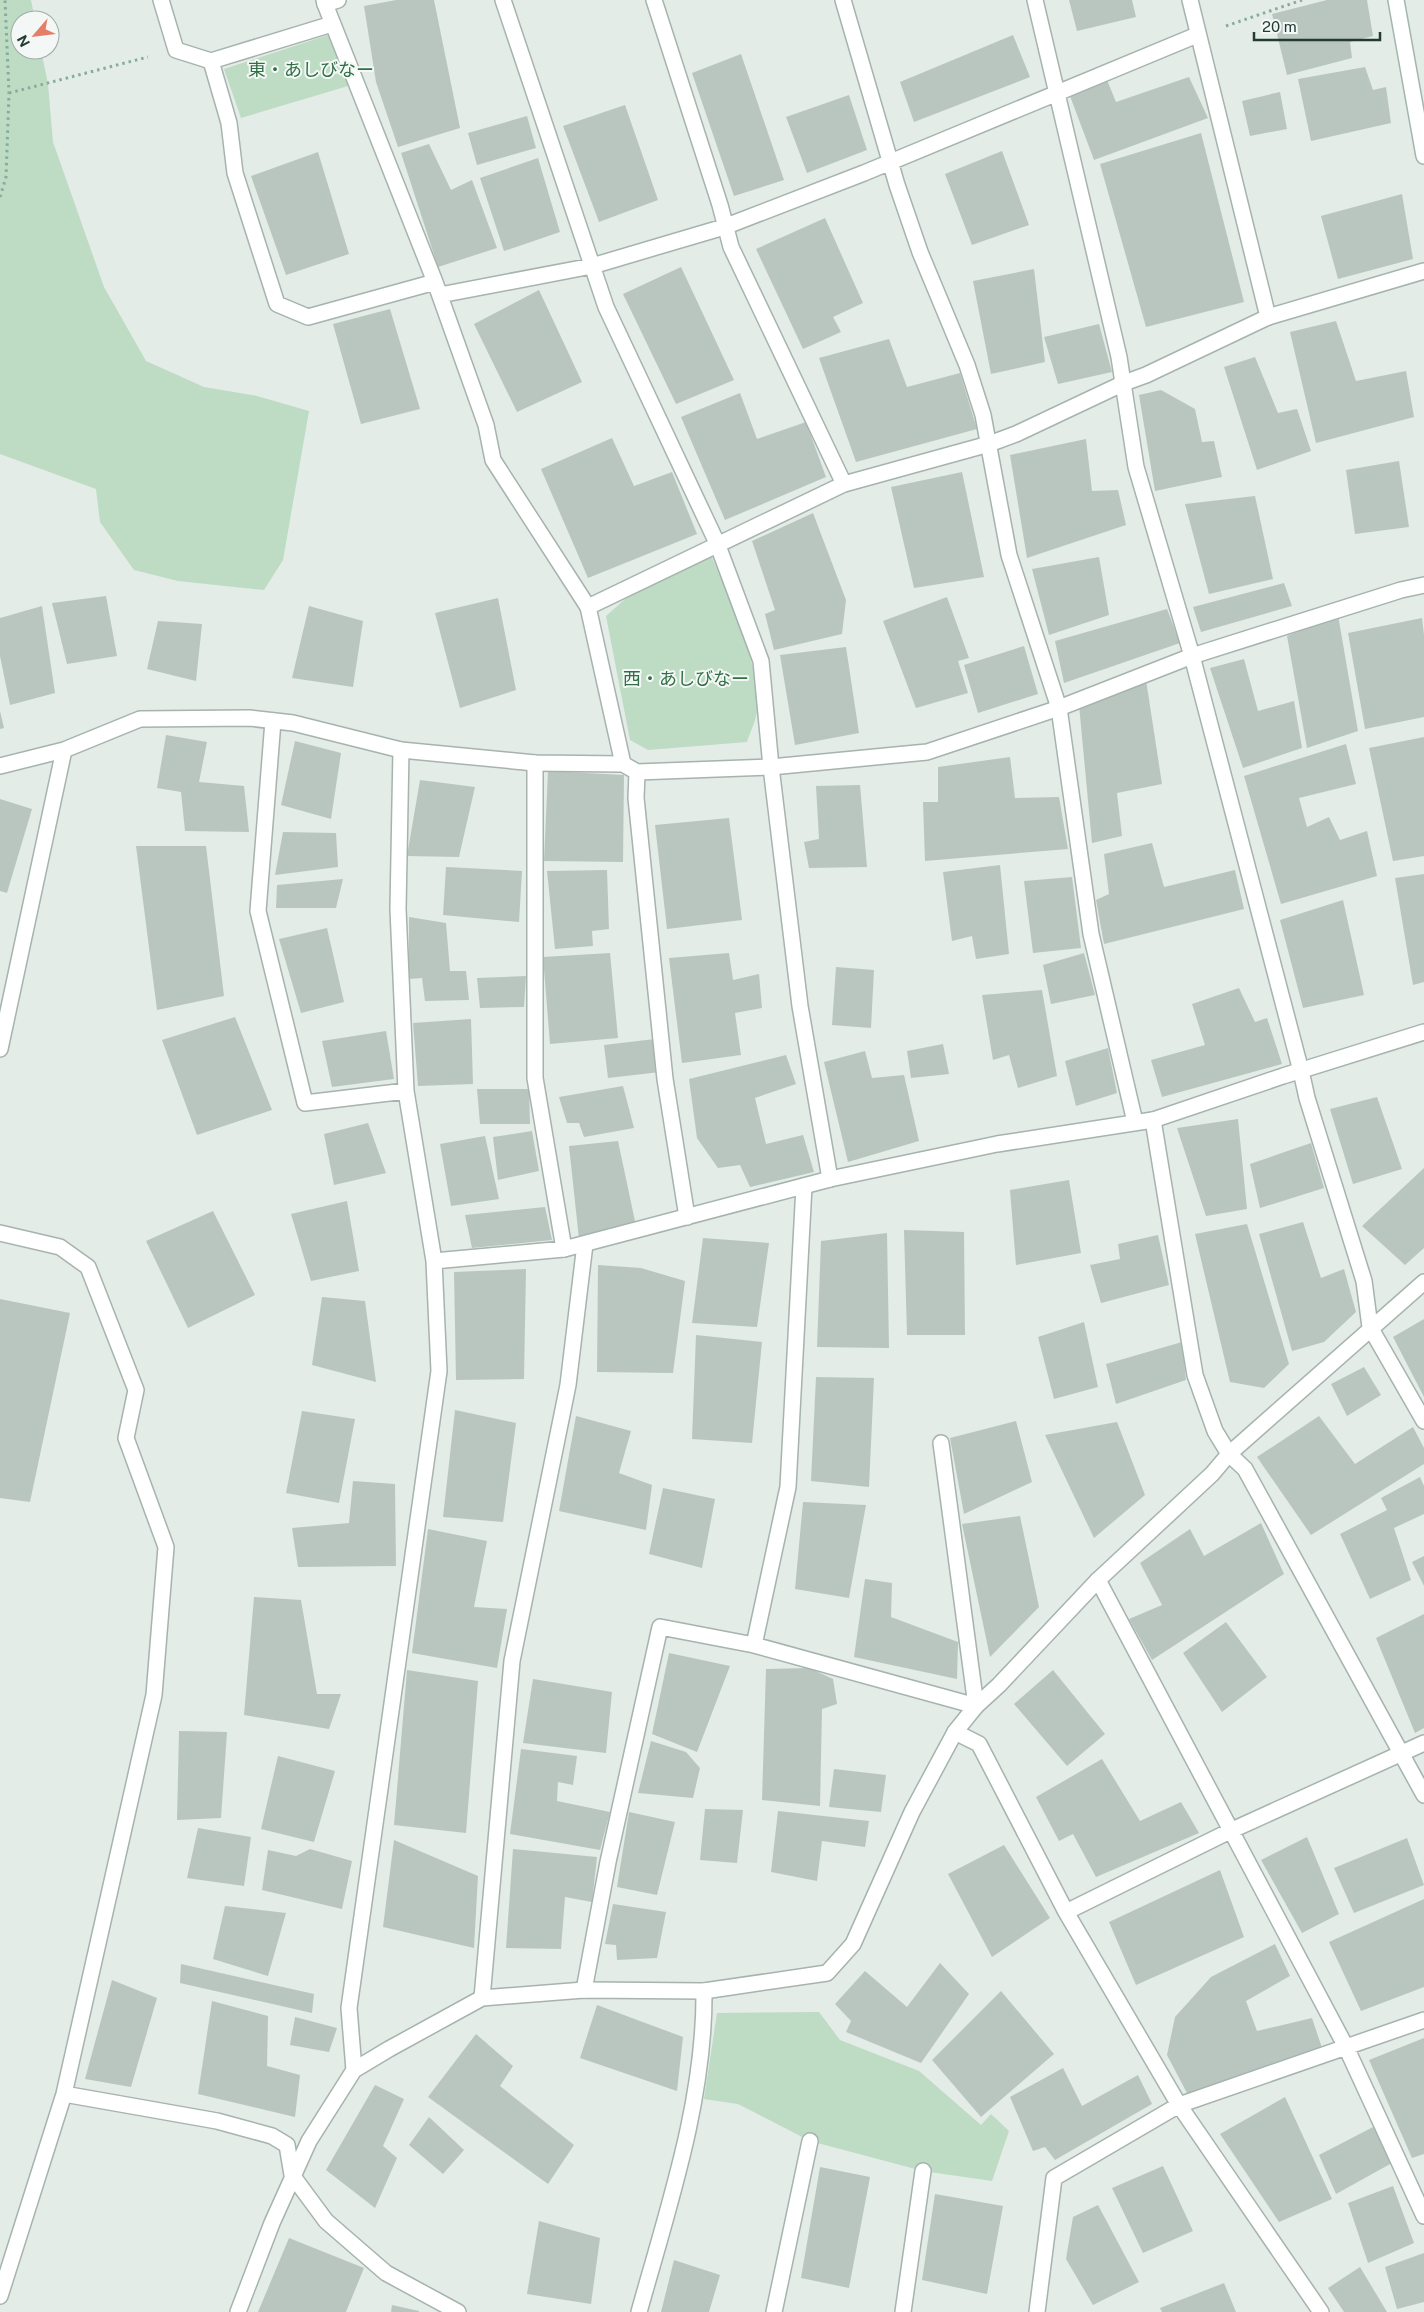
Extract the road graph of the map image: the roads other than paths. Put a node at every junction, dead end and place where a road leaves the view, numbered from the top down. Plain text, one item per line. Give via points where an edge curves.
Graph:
1 (161, 0) edge
2 (503, 0) edge
3 (654, 0) edge
4 (843, 0) edge
5 (1035, 0) edge
6 (1190, 0) edge
7 (1396, 0) edge
8 (329, 1) edge
9 (332, 24) junction
10 (1197, 35) junction
11 (211, 60) junction
12 (1056, 94) junction
13 (1424, 156) edge
14 (890, 162) junction
15 (724, 227) junction
16 (592, 266) junction
17 (1424, 271) edge
18 (437, 289) junction
19 (1268, 317) junction
20 (1124, 383) junction
21 (989, 444) junction
22 (844, 484) junction
23 (717, 543) junction
24 (1424, 585) edge
25 (588, 606) junction
26 (1192, 656) junction
27 (1059, 708) junction
28 (273, 721) junction
29 (64, 750) junction
30 (402, 750) junction
31 (536, 762) junction
32 (623, 764) junction
33 (0, 766) edge
34 (771, 767) junction
35 (637, 772) junction
36 (1424, 1032) edge
37 (0, 1049) edge
38 (1301, 1071) junction
39 (406, 1091) junction
40 (1153, 1120) junction
41 (1135, 1122) junction
42 (830, 1179) junction
43 (804, 1186) junction
44 (687, 1217) junction
45 (0, 1233) edge
46 (585, 1244) junction
47 (564, 1249) junction
48 (434, 1260) junction
49 (1424, 1282) edge
50 (1370, 1327) junction
51 (1424, 1421) edge
52 (941, 1442) dead end
53 (1229, 1454) junction
54 (1098, 1580) junction
55 (754, 1645) junction
56 (976, 1706) junction
57 (956, 1732) junction
58 (1424, 1743) edge
59 (1402, 1753) junction
60 (1424, 1795) edge
61 (1230, 1831) junction
62 (1066, 1912) junction
63 (584, 1990) junction
64 (704, 1991) junction
65 (482, 1998) junction
66 (1424, 2020) edge
67 (1346, 2047) junction
68 (354, 2070) junction
69 (64, 2094) junction
70 (1179, 2105) junction
71 (810, 2141) dead end
72 (923, 2171) dead end
73 (292, 2175) junction
74 (1424, 2216) edge
75 (0, 2296) edge
76 (238, 2312) edge
77 (458, 2312) edge
78 (639, 2312) edge
79 (774, 2312) edge
80 (903, 2312) edge
81 (1037, 2312) edge
82 (1321, 2312) edge

1 - 11 street via 176,50
2 - 16 street
3 - 15 street via 720,205
4 - 14 street
5 - 12 street
6 - 10 street
7 - 13 street
8 - 9 street
9 - 11 street
9 - 18 street
10 - 12 street
10 - 19 street
11 - 18 street via 229,123 235,173 276,304 308,318
12 - 14 street
12 - 20 street
14 - 15 street
14 - 21 street via 920,252 967,365
15 - 16 street
15 - 22 street via 731,248
16 - 18 street
16 - 23 street via 606,307
17 - 19 street
18 - 25 street via 486,425 492,460
19 - 20 street
20 - 21 street
20 - 26 street via 1136,466
21 - 22 street
21 - 27 street via 1010,555
22 - 23 street
23 - 25 street
23 - 34 street via 761,660
24 - 26 street
25 - 32 street
26 - 27 street
26 - 38 street
27 - 34 street via 927,752
27 - 41 street via 1091,934
28 - 29 street via 249,718 140,719
28 - 30 street
28 - 39 street via 258,911 305,1103
29 - 33 street
29 - 37 street
30 - 31 street
30 - 39 street via 398,909
31 - 32 street
31 - 47 street via 535,1078
32 - 35 street
34 - 35 street
34 - 42 street via 800,1006
35 - 44 street via 636,798 665,1079
36 - 38 street
38 - 40 street
38 - 50 street via 1364,1281
39 - 48 street
40 - 41 street
40 - 53 street via 1195,1375 1215,1431
41 - 42 street via 997,1144
42 - 43 street
43 - 44 street
43 - 55 street via 788,1487
44 - 46 street
45 - 69 street via 60,1247 88,1267 136,1390 126,1438 166,1547 154,1695
46 - 47 street
46 - 65 street via 568,1385 512,1661
47 - 48 street
48 - 68 street via 439,1371 348,2008
49 - 50 street
50 - 51 street
50 - 53 street
52 - 56 street
53 - 54 street via 1212,1474
53 - 59 street via 1245,1469
54 - 56 street
54 - 61 street
55 - 56 street
55 - 63 street via 660,1627 608,1862
56 - 57 street
57 - 62 street via 979,1744
57 - 64 street via 912,1812 853,1944 827,1973
58 - 59 street
59 - 60 street
59 - 61 street
61 - 62 street
61 - 67 street
62 - 70 street
63 - 64 street
63 - 65 street
64 - 78 street via 693,2110
65 - 68 street
66 - 67 street
67 - 70 street
67 - 74 street
68 - 73 street via 309,2140
69 - 73 street via 217,2121 272,2136 287,2145
69 - 75 street
70 - 81 street via 1054,2178
70 - 82 street
71 - 79 street
72 - 80 street
73 - 76 street
73 - 77 street via 326,2221 386,2274

